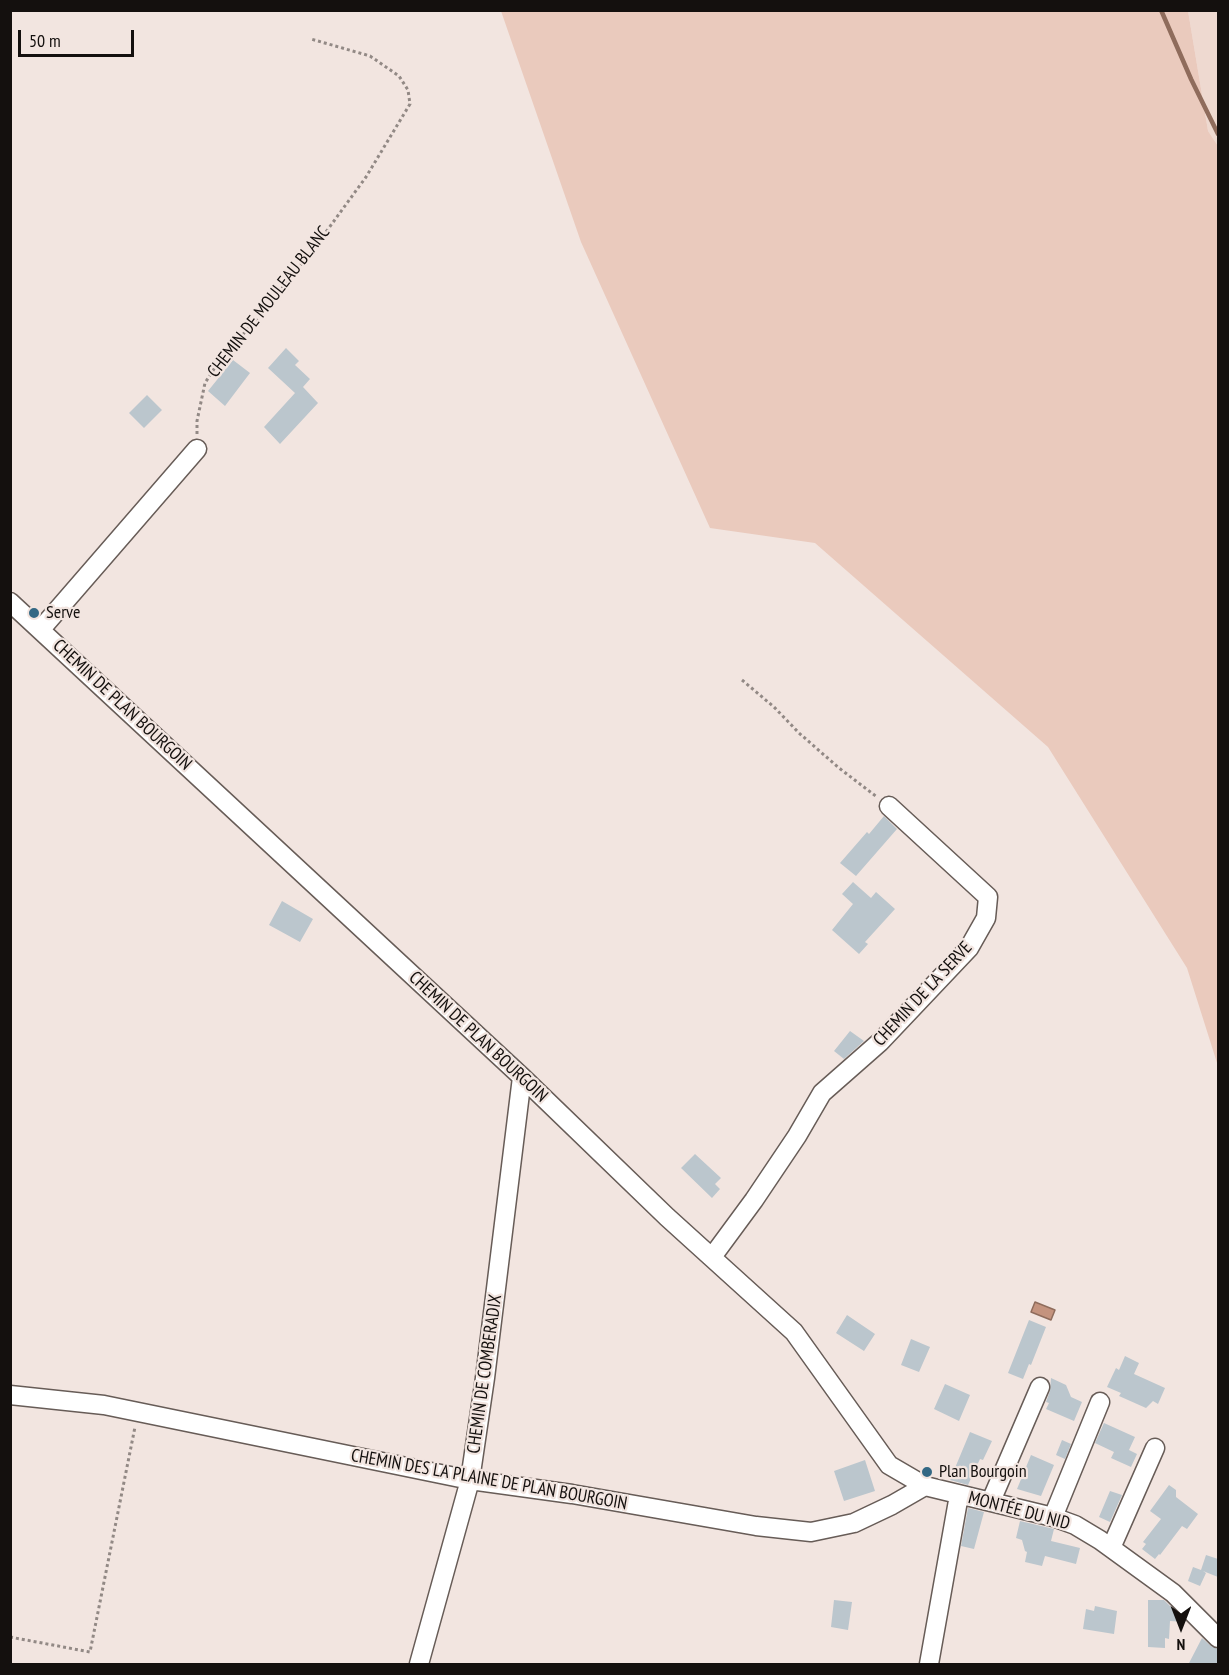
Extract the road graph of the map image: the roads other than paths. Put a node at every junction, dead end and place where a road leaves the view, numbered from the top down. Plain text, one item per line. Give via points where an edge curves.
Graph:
1 (197, 449) road end
2 (10, 602) edge
3 (41, 629) junction
4 (889, 806) road end
5 (522, 1077) junction
6 (712, 1257) junction
7 (1040, 1387) dead end
8 (10, 1395) edge
9 (1100, 1402) dead end
10 (1155, 1448) dead end
11 (470, 1480) junction
12 (925, 1486) junction
13 (959, 1495) junction
14 (991, 1501) junction
15 (1053, 1517) junction
16 (1112, 1548) junction
17 (1218, 1638) edge
18 (419, 1665) edge
19 (929, 1665) edge

1 - 3 street
2 - 3 street, CHEMIN DE PLAN BOURGOIN
3 - 5 street, CHEMIN DE PLAN BOURGOIN
4 - 6 street, CHEMIN DE LA SERVE via 988,897 986,918 969,948 880,1042 822,1094
5 - 6 street, CHEMIN DE PLAN BOURGOIN
5 - 11 street, CHEMIN DE COMBERADIX
6 - 12 street, CHEMIN DE PLAN BOURGOIN via 794,1332 888,1465
7 - 14 street
8 - 11 street, CHEMIN DES LA PLAINE DE PLAN BOURGOIN via 104,1404
9 - 15 street
10 - 16 street
11 - 12 street, CHEMIN DES LA PLAINE DE PLAN BOURGOIN via 811,1532 854,1523
11 - 18 street, CHEMIN DE COMBERADIX
12 - 13 street, MONTÉE DU NID
13 - 14 street, MONTÉE DU NID
13 - 19 street
14 - 15 street, MONTÉE DU NID
15 - 16 street, MONTÉE DU NID via 1075,1525
16 - 17 street, MONTÉE DU NID via 1173,1593

